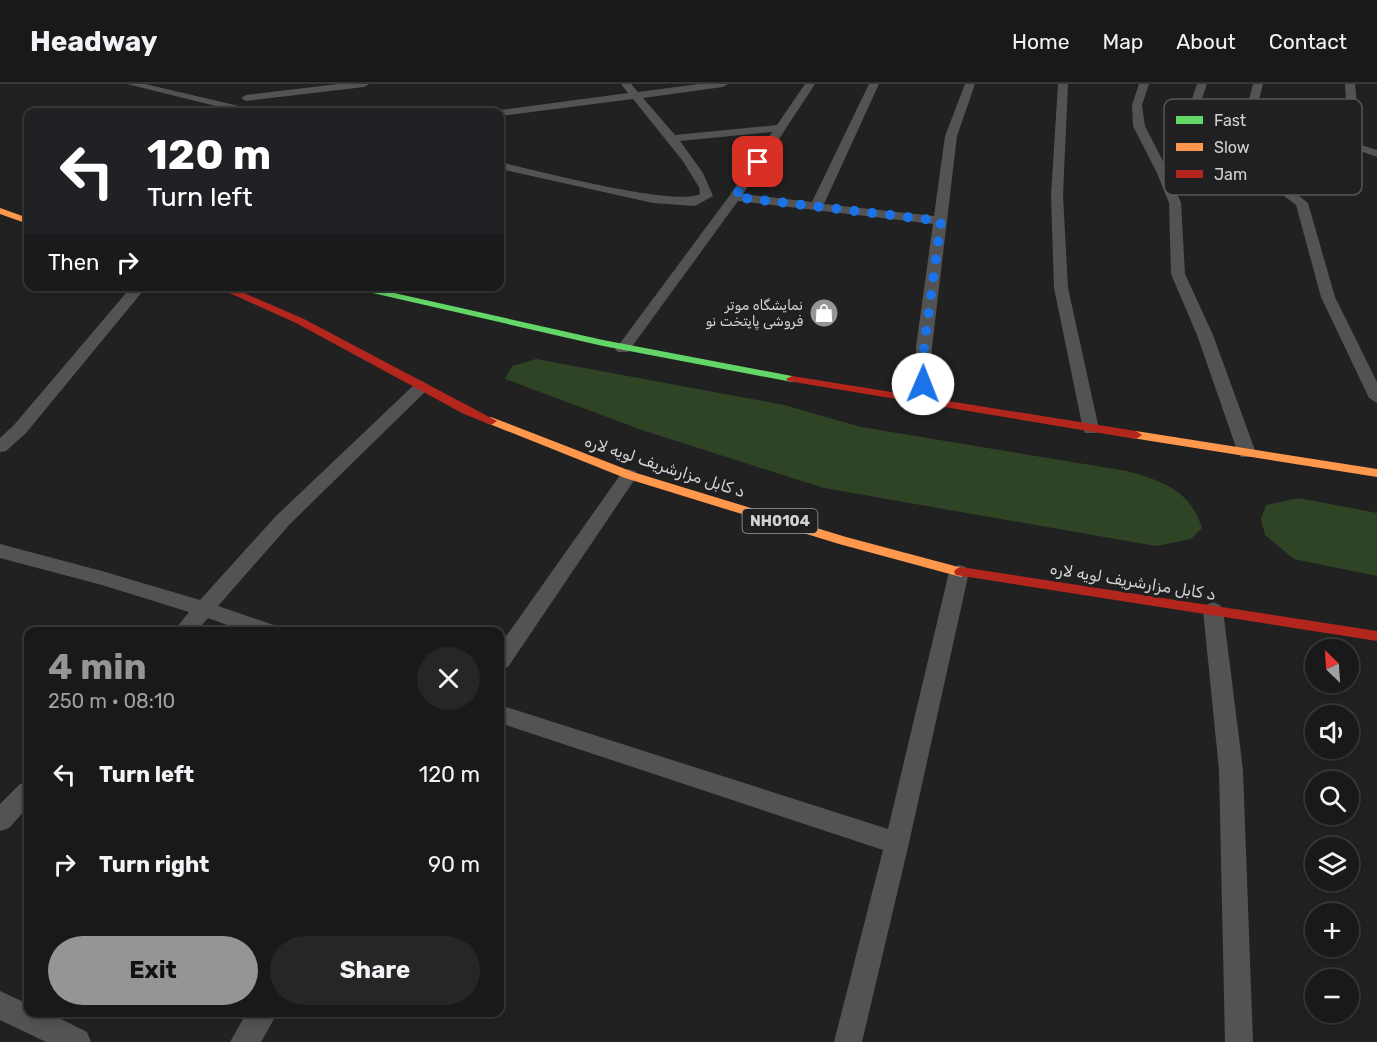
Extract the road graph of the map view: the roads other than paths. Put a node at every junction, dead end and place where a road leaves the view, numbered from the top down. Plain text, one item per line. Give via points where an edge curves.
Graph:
1 (132, 84) edge
2 (244, 84) edge
3 (364, 84) edge
4 (626, 84) edge
5 (723, 84) edge
6 (810, 84) edge
7 (874, 84) edge
8 (970, 84) edge
9 (1064, 84) edge
10 (1144, 84) edge
11 (1202, 84) edge
12 (1258, 84) edge
13 (1350, 84) edge
14 (634, 95) junction
15 (246, 98) junction
16 (1197, 99) edge
17 (1254, 99) edge
18 (1351, 99) edge
19 (234, 108) edge
20 (250, 108) edge
21 (504, 112) edge
22 (781, 128) junction
23 (670, 139) junction
24 (1362, 149) edge
25 (1377, 154) edge
26 (504, 167) edge
27 (1164, 176) edge
28 (1172, 195) edge
29 (1291, 195) edge
30 (735, 197) junction
31 (695, 202) junction
32 (817, 206) junction
33 (0, 212) edge
34 (724, 212) junction
35 (24, 220) edge
36 (941, 221) junction
37 (136, 291) edge
38 (231, 291) edge
39 (369, 291) edge
40 (623, 349) junction
41 (422, 386) junction
42 (1377, 398) edge
43 (923, 402) junction
44 (1090, 429) junction
45 (0, 447) edge
46 (1247, 453) junction
47 (1377, 474) edge
48 (629, 475) junction
49 (0, 551) edge
50 (959, 572) junction
51 (206, 608) junction
52 (1213, 610) junction
53 (188, 627) edge
54 (257, 627) edge
55 (1377, 636) edge
56 (504, 655) edge
57 (504, 715) edge
58 (24, 795) edge
59 (0, 820) edge
60 (897, 843) junction
61 (0, 1005) edge
62 (24, 1017) edge
63 (25, 1017) edge
64 (261, 1017) edge
65 (77, 1042) edge
66 (244, 1042) edge
67 (849, 1042) edge
68 (1239, 1042) edge

1 - 19 street
2 - 15 street
3 - 15 street
4 - 14 street
5 - 14 street
6 - 22 street
7 - 32 street
8 - 36 street via 951,136
9 - 44 street via 1058,195 1061,288
10 - 27 street via 1137,105 1139,126
11 - 16 street
12 - 17 street
13 - 18 street
14 - 21 street
14 - 23 street
15 - 20 street
22 - 23 street
22 - 30 street
23 - 31 street via 708,190 707,196
24 - 25 street
26 - 31 street via 653,199
28 - 46 street via 1178,274 1205,335
29 - 42 street via 1302,203 1328,297
30 - 32 street
30 - 34 street
31 - 34 street
32 - 36 street
33 - 35 highway
34 - 40 street
36 - 43 street via 924,347
37 - 45 street via 20,429
38 - 41 highway, د کابل مزارشریف لویه لاره / NH0104 via 300,321
39 - 40 highway
40 - 43 highway
41 - 48 highway, د کابل مزارشریف لویه لاره / NH0104 via 468,412
41 - 51 street via 284,519
43 - 44 highway
44 - 46 highway
46 - 47 highway
48 - 50 highway, د کابل مزارشریف لویه لاره / NH0104
48 - 56 street
49 - 51 street via 92,573
50 - 52 highway, د کابل مزارشریف لویه لاره / NH0104
50 - 60 street
51 - 53 street
51 - 54 street
52 - 55 highway, د کابل مزارشریف لویه لاره / NH0104
52 - 68 street via 1231,770
57 - 60 street
58 - 59 street
60 - 67 street
61 - 62 street
63 - 65 street
64 - 66 street

